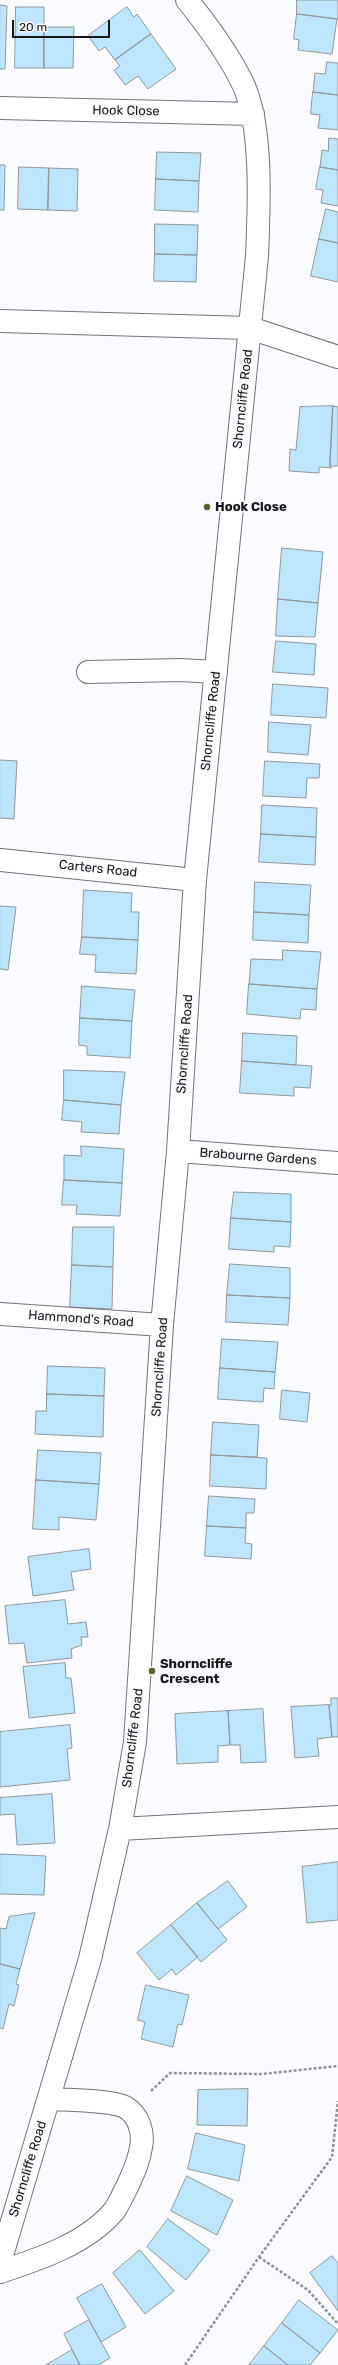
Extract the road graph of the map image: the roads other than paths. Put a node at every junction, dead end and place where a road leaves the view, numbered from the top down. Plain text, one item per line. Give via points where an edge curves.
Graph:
1 (187, 0) edge
2 (0, 108) edge
3 (253, 114) junction
4 (0, 321) edge
5 (250, 328) junction
6 (338, 357) edge
7 (88, 672) dead end
8 (216, 672) junction
9 (0, 860) edge
10 (195, 880) junction
11 (178, 1151) junction
12 (338, 1163) edge
13 (0, 1314) edge
14 (162, 1325) junction
15 (338, 1817) edge
16 (120, 1829) junction
17 (50, 2099) junction
18 (0, 2262) edge
19 (0, 2272) edge

1 - 3 street, Shorncliffe Road via 222,48 244,87
2 - 3 street, Hook Close
3 - 5 street, Shorncliffe Road via 259,192 257,256
4 - 5 street
5 - 6 street
5 - 8 street, Shorncliffe Road
7 - 8 street
8 - 10 street, Shorncliffe Road
9 - 10 street, Carters Road
10 - 11 street, Shorncliffe Road
11 - 12 street, Brabourne Gardens
11 - 14 street, Shorncliffe Road
13 - 14 street, Hammond's Road
14 - 16 street, Shorncliffe Road via 135,1742
15 - 16 street
16 - 17 street, Shorncliffe Road via 90,1959
17 - 18 street, Shorncliffe Road
17 - 19 street via 125,2107 134,2115 140,2126 142,2141 136,2169 114,2210 96,2228 70,2245 35,2261

